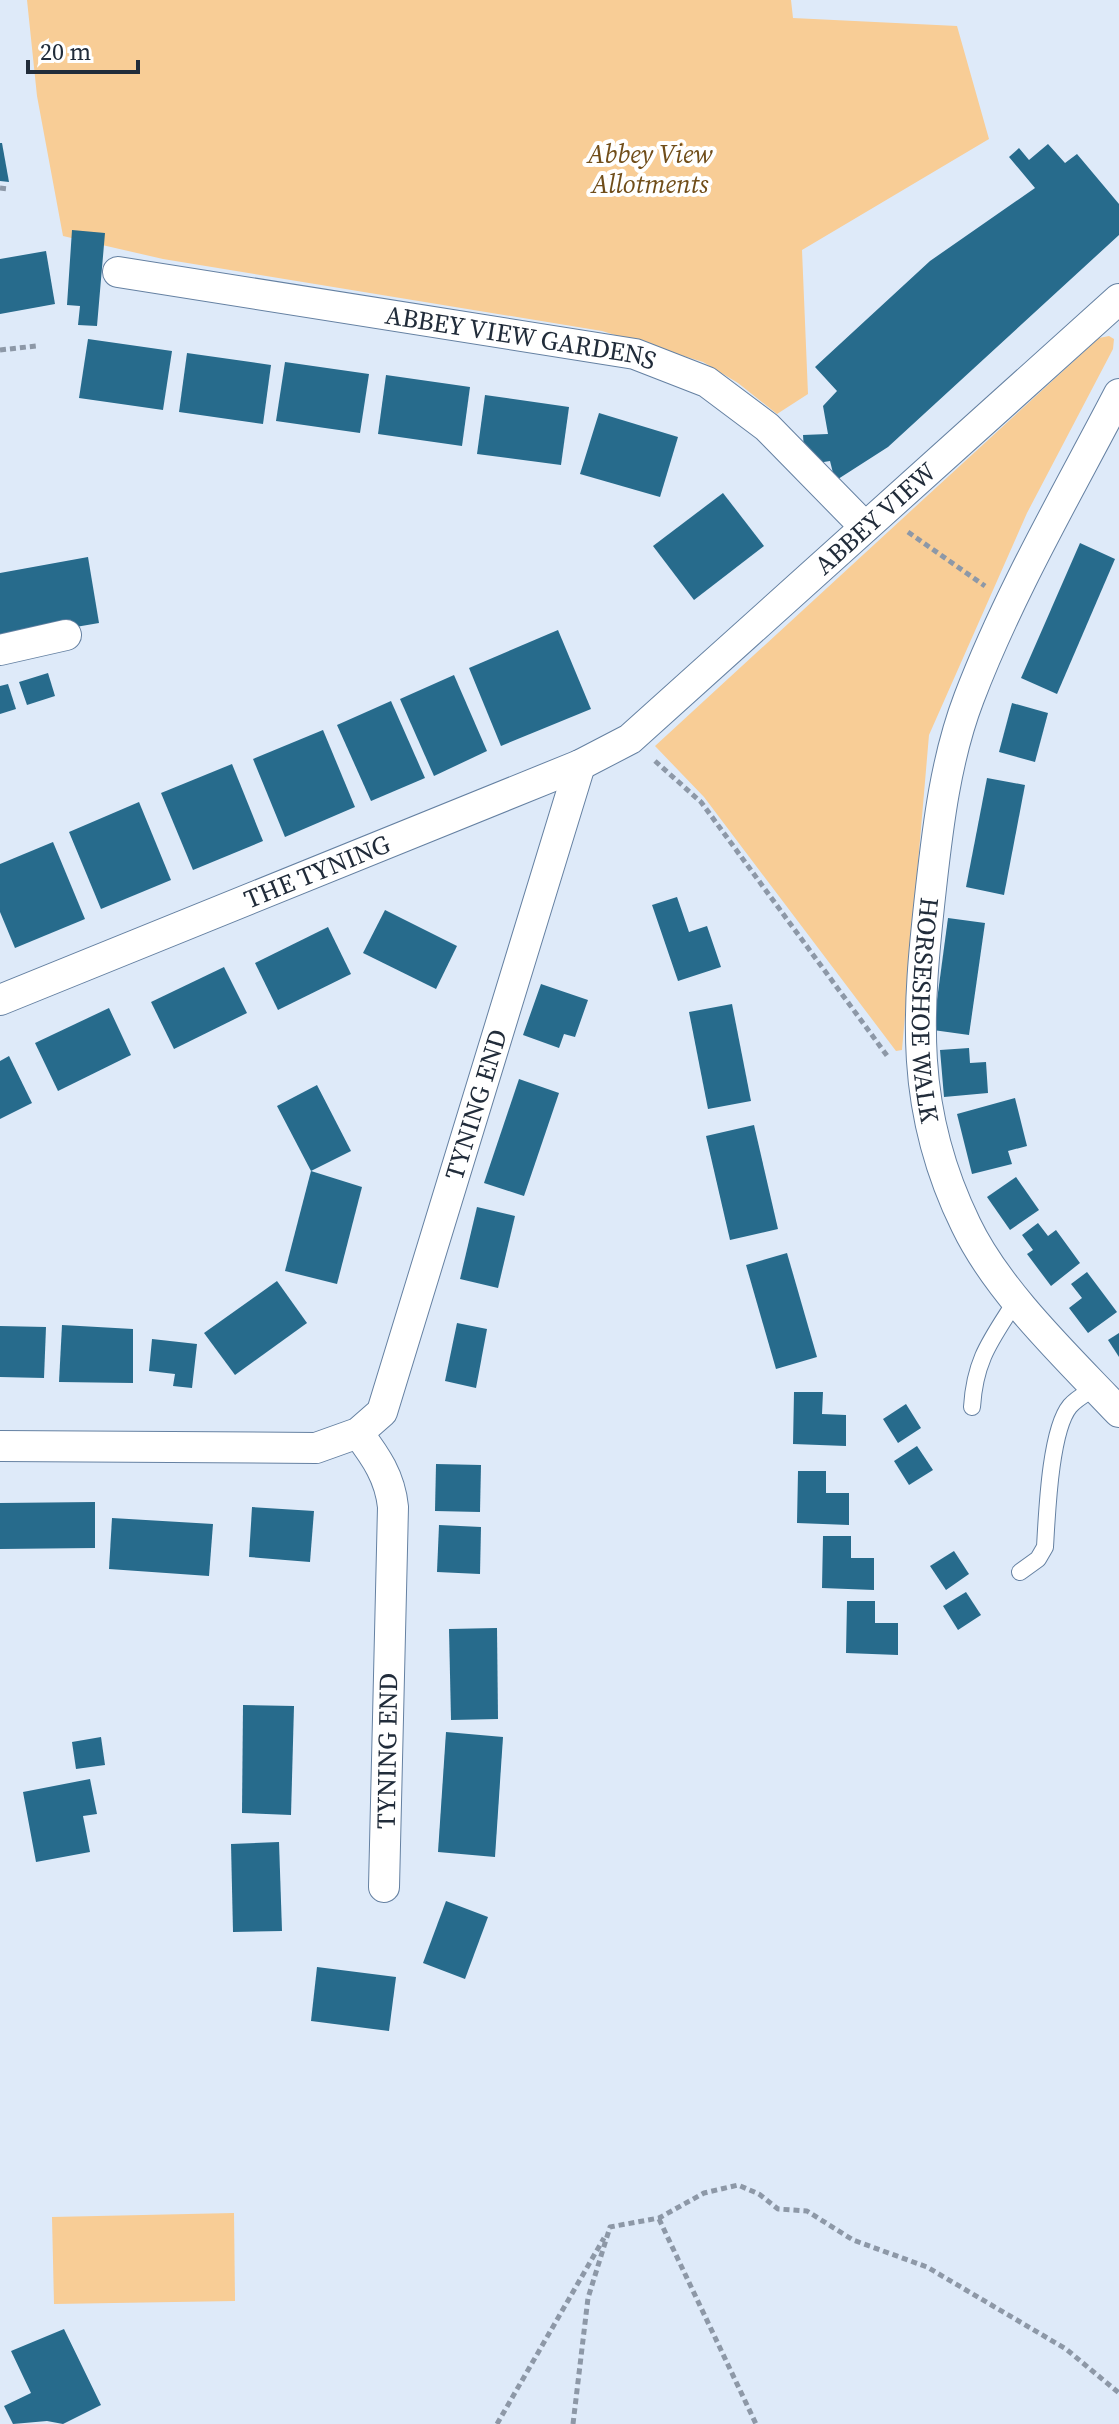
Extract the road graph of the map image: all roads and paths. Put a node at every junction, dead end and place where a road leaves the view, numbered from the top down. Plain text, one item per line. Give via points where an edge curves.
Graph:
1 (0, 188) edge
2 (9, 189) dead end
3 (118, 272) dead end
4 (1119, 299) edge
5 (36, 346) dead end
6 (0, 350) edge
7 (1119, 394) edge
8 (874, 519) junction
9 (1011, 604) junction
10 (66, 635) dead end
11 (0, 650) edge
12 (630, 739) junction
13 (580, 765) junction
14 (0, 1000) edge
15 (922, 1077) junction
16 (1017, 1299) junction
17 (1096, 1387) junction
18 (972, 1407) dead end
19 (1119, 1412) edge
20 (358, 1433) junction
21 (0, 1446) edge
22 (1020, 1572) dead end
23 (384, 1887) dead end
24 (659, 2218) junction
25 (610, 2227) junction
26 (1119, 2393) edge
27 (497, 2424) edge
28 (573, 2424) edge
29 (756, 2424) edge

1 - 2 path
3 - 8 street, ABBEY VIEW GARDENS via 635,354 707,382
4 - 8 street, ABBEY VIEW
5 - 6 path
7 - 9 street, HORSESHOE WALK
8 - 9 path
8 - 12 street, ABBEY VIEW
9 - 15 street, HORSESHOE WALK via 968,700 939,815 918,999
10 - 11 street
12 - 13 street, THE TYNING
12 - 15 path via 701,802 900,1073
13 - 14 street, THE TYNING
13 - 20 street, TYNING END via 390,1391 382,1412
15 - 16 street, HORSESHOE WALK via 942,1173 967,1229
16 - 17 street, HORSESHOE WALK
16 - 18 lane via 980,1360
17 - 19 street, HORSESHOE WALK
17 - 22 lane via 1067,1411 1055,1445 1045,1547
20 - 21 street, TYNING END via 316,1448
20 - 23 street, TYNING END via 380,1461 393,1507
24 - 25 path
24 - 26 path via 704,2193 738,2185 778,2209 807,2211 853,2240 927,2267 1066,2349
24 - 29 path
25 - 27 path
25 - 28 path via 588,2298

